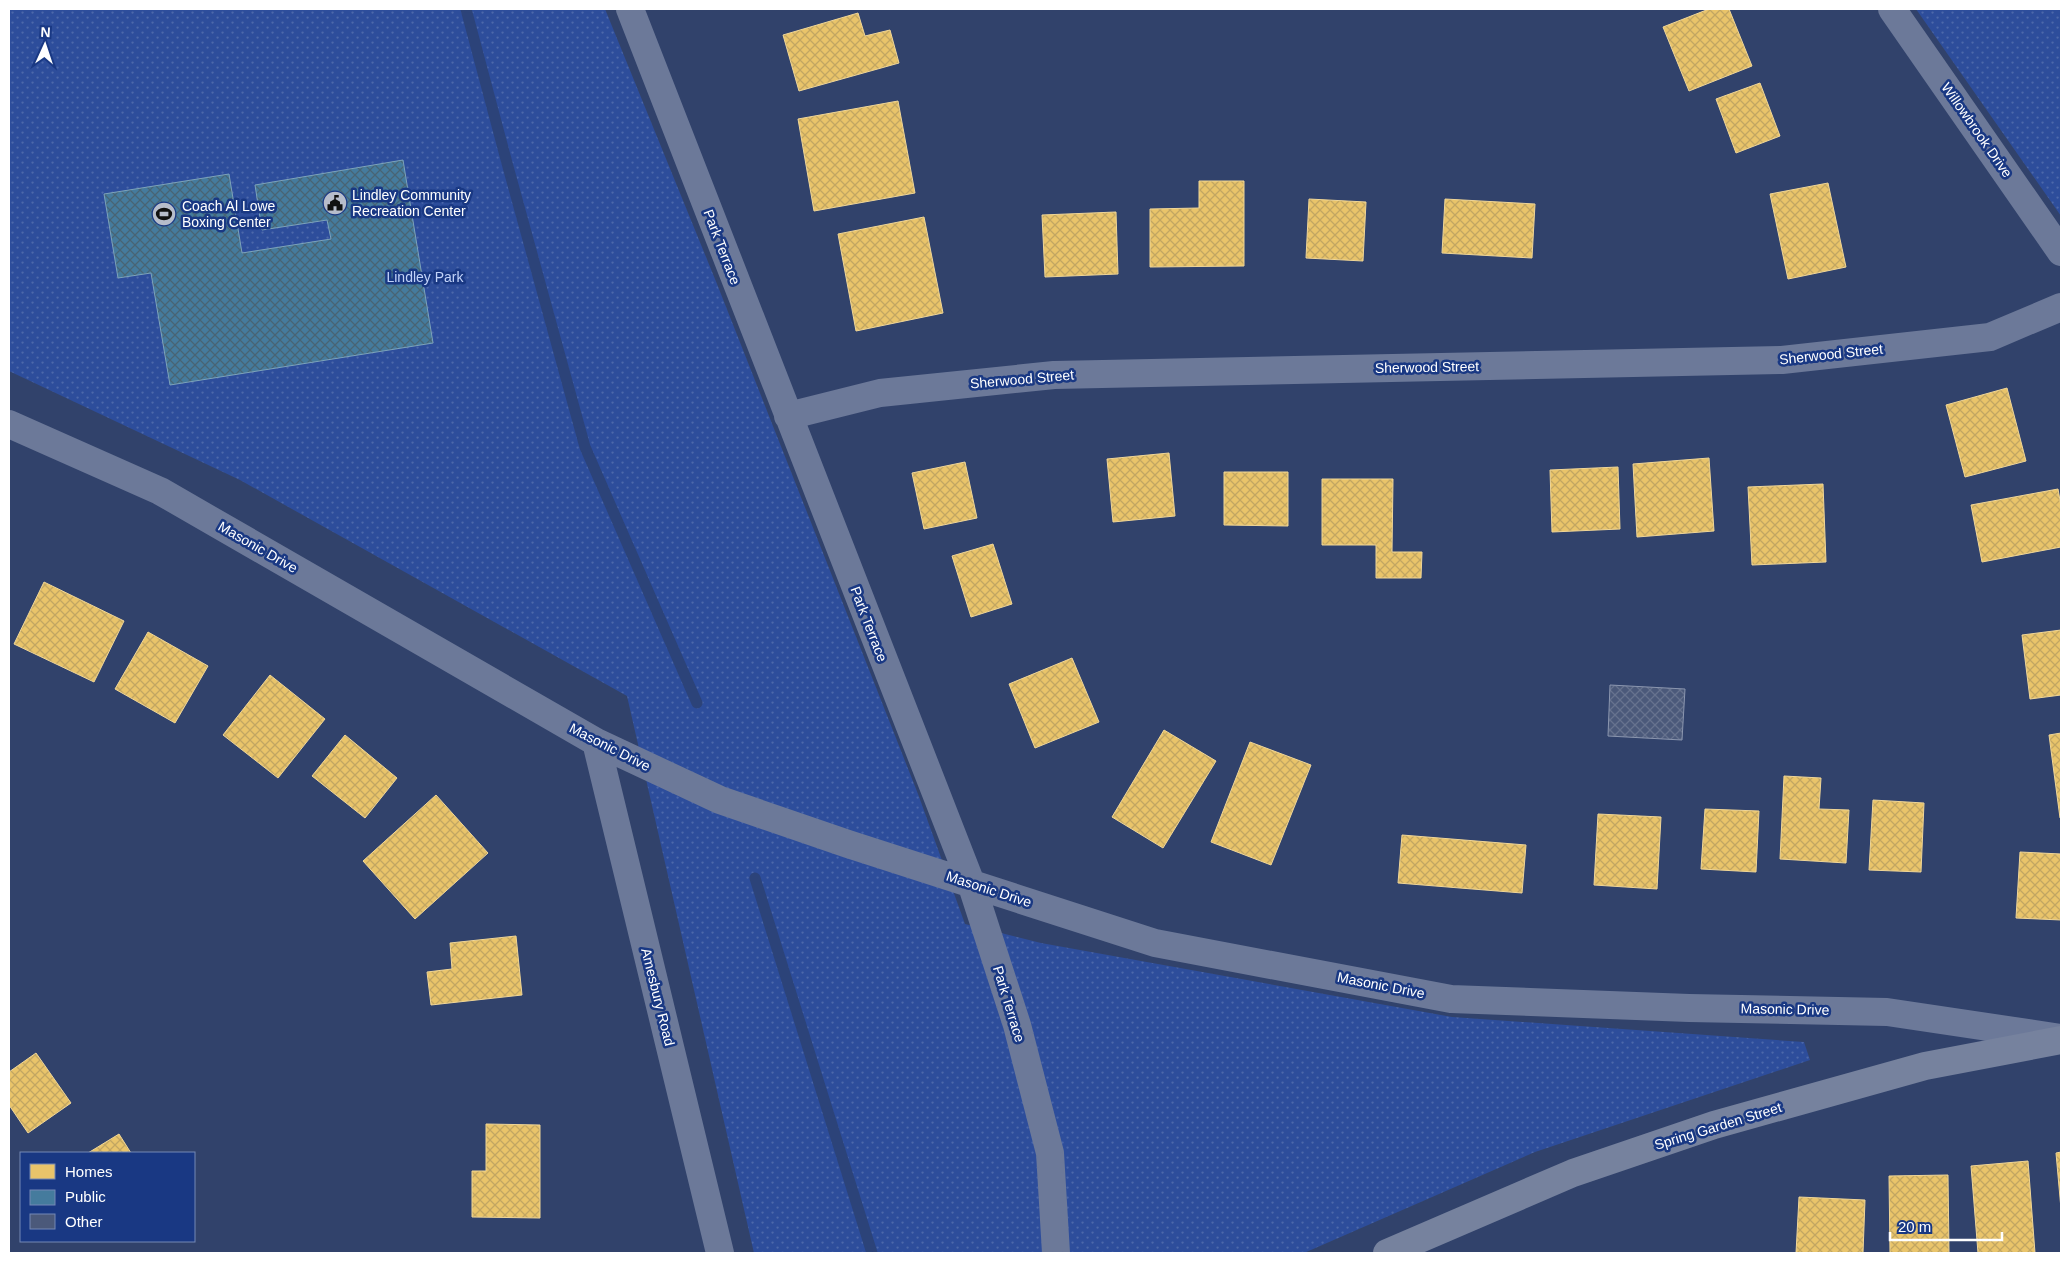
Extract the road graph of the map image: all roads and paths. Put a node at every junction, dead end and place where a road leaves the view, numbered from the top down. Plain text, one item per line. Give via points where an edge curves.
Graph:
1 (630, 9) edge
2 (1892, 9) edge
3 (2061, 252) edge
4 (2061, 307) edge
5 (788, 416) junction
6 (9, 424) edge
7 (596, 742) junction
8 (971, 883) junction
9 (2061, 1039) edge
10 (720, 1253) edge
11 (1056, 1253) edge
12 (1387, 1253) edge

1 - 5 street, Park Terrace
2 - 3 street, Willowbrook Drive
4 - 5 street, Sherwood Street via 1990,337 1782,360 1054,375 880,393
5 - 8 street, Park Terrace
6 - 7 street, Masonic Drive via 160,491
7 - 8 street, Masonic Drive via 720,800
7 - 10 street, Amesbury Road
8 - 9 street, Masonic Drive via 1155,943 1451,998 1887,1012
8 - 11 street, Park Terrace via 1017,1025 1050,1153
9 - 12 main road, Spring Garden Street via 1925,1066 1714,1125 1573,1173

